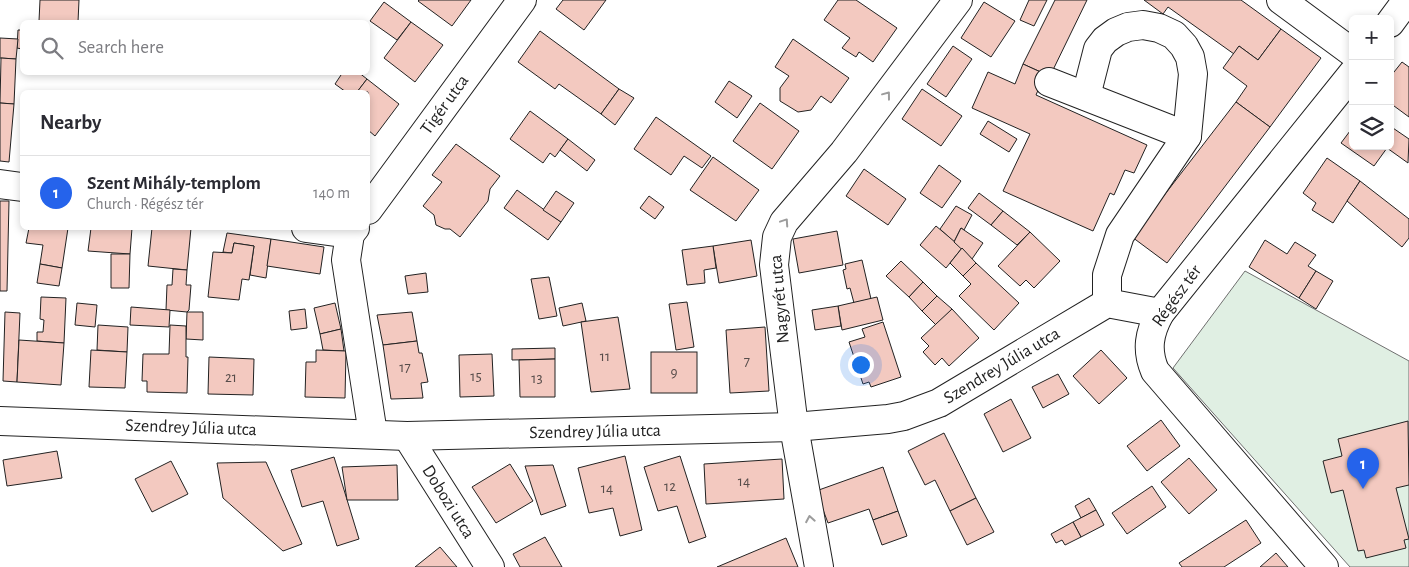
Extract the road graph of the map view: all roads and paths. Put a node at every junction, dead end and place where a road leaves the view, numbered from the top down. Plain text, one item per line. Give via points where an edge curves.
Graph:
1 (522, 0) edge
2 (958, 0) edge
3 (1281, 0) edge
4 (1407, 0) edge
5 (1394, 18) edge
6 (1349, 50) edge
7 (1349, 78) edge
8 (1050, 82) dead end
9 (1086, 96) junction
10 (1187, 136) junction
11 (0, 184) edge
12 (20, 187) edge
13 (370, 207) edge
14 (337, 230) edge
15 (352, 231) edge
16 (1108, 303) junction
17 (1160, 313) junction
18 (0, 421) edge
19 (794, 427) junction
20 (373, 434) junction
21 (407, 436) junction
22 (490, 567) edge
23 (819, 567) edge
24 (1324, 567) edge

1 - 13 street, Tigér utca
19 -> 2 street, Nagyrét utca via 774,265 777,237 784,222 844,152
3 - 6 street
4 - 5 street
7 - 17 street, Régész tér
8 - 9 street
9 - 10 street
9 - 10 street via 1098,49 1106,40 1128,27 1159,28 1174,35 1190,57 1193,74
10 - 16 street via 1120,235 1107,275
11 - 12 street
14 - 15 street
15 - 20 street via 346,260
16 - 17 street
16 - 19 street, Szendrey Júlia utca via 939,403 888,419
17 - 24 street, Régész tér via 1152,329 1149,347 1154,371
18 - 20 street, Szendrey Júlia utca
19 - 21 street, Szendrey Júlia utca
23 -> 19 street, Nagyrét utca
20 - 21 street, Szendrey Júlia utca
21 - 22 street, Dobozi utca

